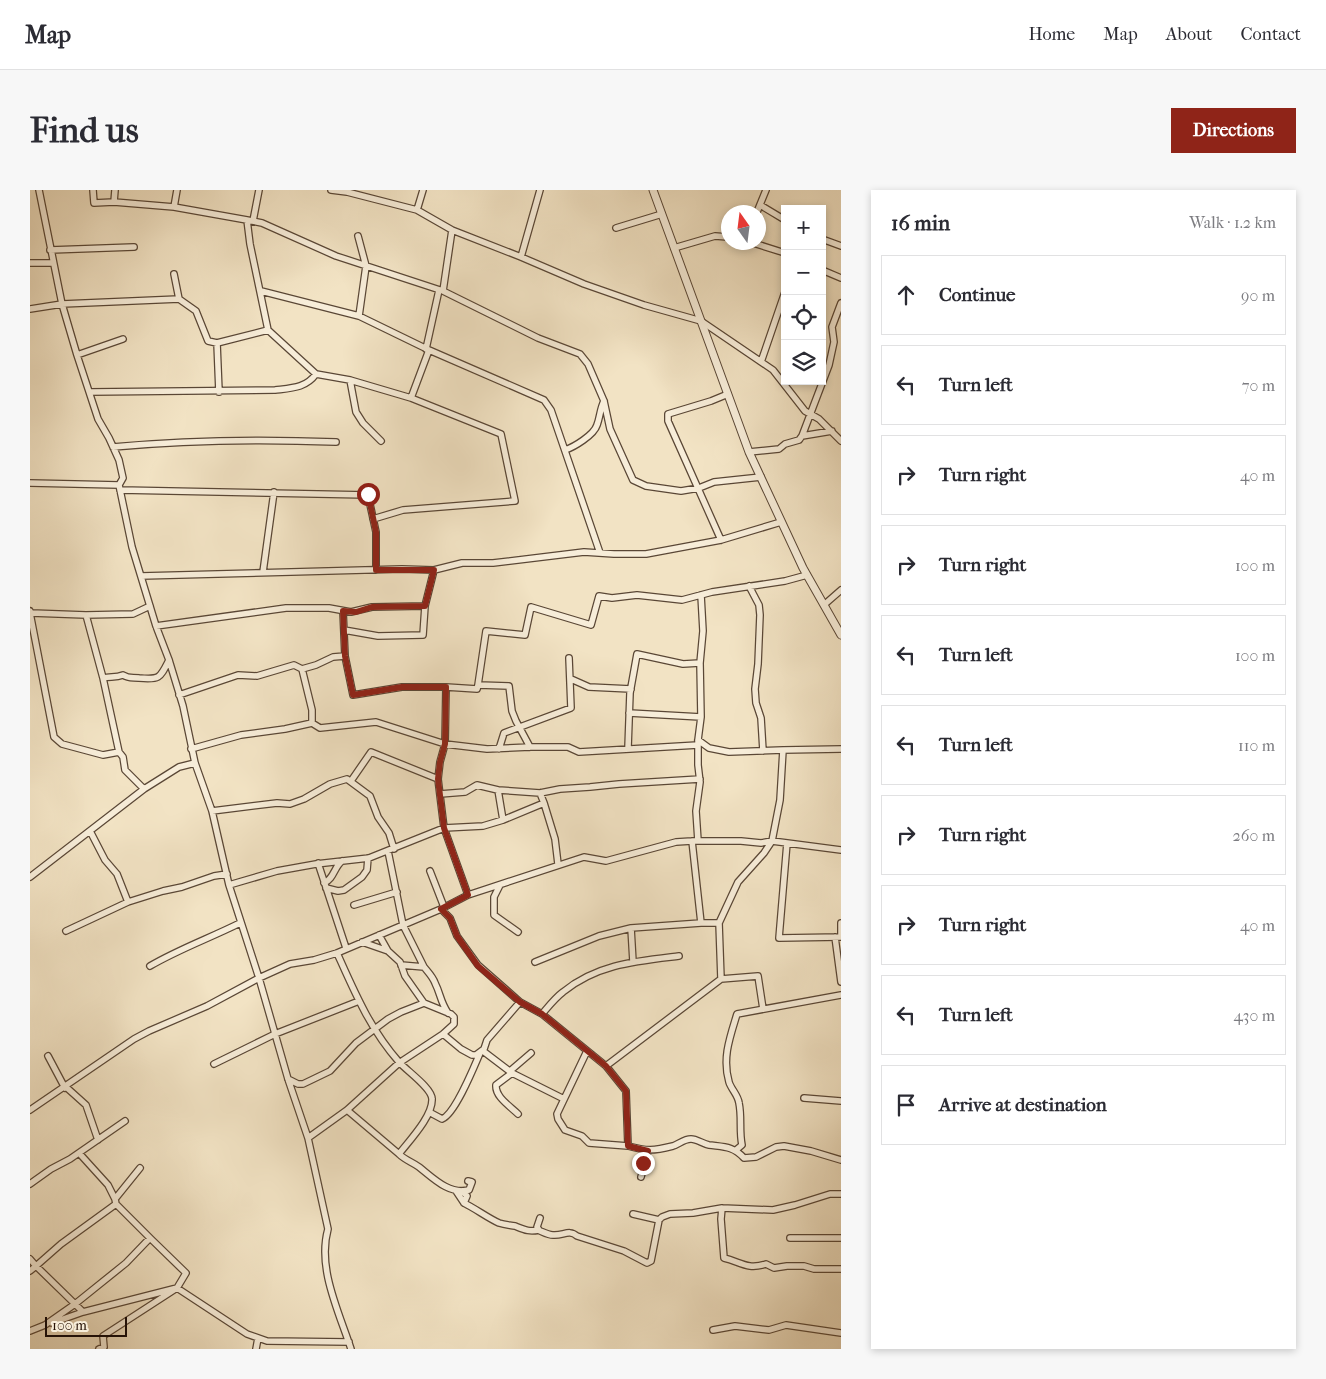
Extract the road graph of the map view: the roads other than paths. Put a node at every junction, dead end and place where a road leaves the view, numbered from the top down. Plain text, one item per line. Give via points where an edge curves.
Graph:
1 (39, 190) edge
2 (93, 190) edge
3 (115, 190) edge
4 (177, 190) edge
5 (259, 190) edge
6 (331, 190) edge
7 (423, 190) edge
8 (540, 190) edge
9 (653, 190) edge
10 (766, 190) edge
11 (347, 191) edge
12 (114, 202) junction
13 (760, 205) edge
14 (174, 207) junction
15 (766, 209) edge
16 (417, 210) junction
17 (662, 214) junction
18 (781, 218) edge
19 (250, 221) junction
20 (616, 228) dead end
21 (452, 230) junction
22 (358, 236) dead end
23 (721, 236) edge
24 (826, 240) edge
25 (841, 246) edge
26 (134, 247) dead end
27 (766, 247) edge
28 (674, 248) junction
29 (50, 250) junction
30 (781, 252) edge
31 (521, 256) junction
32 (30, 263) edge
33 (53, 263) junction
34 (366, 266) junction
35 (826, 272) edge
36 (174, 274) dead end
37 (841, 278) edge
38 (261, 291) junction
39 (441, 291) junction
40 (784, 295) edge
41 (180, 299) junction
42 (841, 302) edge
43 (62, 304) junction
44 (30, 309) edge
45 (359, 316) junction
46 (701, 321) junction
47 (268, 330) junction
48 (123, 339) dead end
49 (217, 343) junction
50 (427, 350) junction
51 (77, 355) junction
52 (761, 362) junction
53 (316, 374) junction
54 (350, 380) junction
55 (90, 392) junction
56 (219, 392) junction
57 (728, 394) junction
58 (411, 398) junction
59 (604, 402) junction
60 (810, 415) junction
61 (832, 431) junction
62 (802, 436) junction
63 (381, 441) dead end
64 (841, 441) edge
65 (336, 442) dead end
66 (113, 447) junction
67 (565, 450) junction
68 (749, 452) junction
69 (761, 477) junction
70 (30, 484) edge
71 (119, 488) junction
72 (699, 488) junction
73 (274, 492) junction
74 (373, 519) junction
75 (781, 522) junction
76 (721, 540) junction
77 (600, 553) junction
78 (376, 570) junction
79 (434, 570) junction
80 (263, 572) junction
81 (807, 575) junction
82 (141, 576) junction
83 (749, 586) junction
84 (841, 590) edge
85 (701, 596) junction
86 (825, 604) junction
87 (150, 606) junction
88 (425, 606) junction
89 (343, 611) junction
90 (30, 613) edge
91 (86, 615) junction
92 (156, 626) junction
93 (344, 630) junction
94 (841, 635) edge
95 (345, 656) junction
96 (569, 658) dead end
97 (169, 660) junction
98 (700, 663) junction
99 (302, 669) junction
100 (103, 678) junction
101 (571, 679) junction
102 (478, 685) junction
103 (446, 687) junction
104 (631, 689) junction
105 (179, 695) junction
106 (629, 713) junction
107 (701, 717) junction
108 (312, 723) junction
109 (519, 728) junction
110 (698, 742) junction
111 (445, 744) junction
112 (530, 747) junction
113 (499, 748) junction
114 (628, 748) junction
115 (841, 748) edge
116 (191, 749) junction
117 (763, 750) junction
118 (783, 750) junction
119 (118, 752) junction
120 (195, 763) junction
121 (438, 779) junction
122 (700, 779) junction
123 (351, 781) junction
124 (144, 790) junction
125 (498, 790) junction
126 (540, 793) junction
127 (440, 794) junction
128 (544, 803) junction
129 (212, 811) junction
130 (503, 820) junction
131 (444, 828) junction
132 (90, 831) junction
133 (695, 841) junction
134 (772, 841) junction
135 (787, 843) junction
136 (391, 850) junction
137 (841, 850) edge
138 (368, 858) junction
139 (342, 861) junction
140 (318, 863) junction
141 (558, 864) junction
142 (430, 871) dead end
143 (227, 874) junction
144 (30, 877) edge
145 (229, 885) junction
146 (325, 885) junction
147 (500, 885) junction
148 (397, 892) junction
149 (468, 895) junction
150 (128, 902) junction
151 (354, 905) dead end
152 (442, 908) junction
153 (701, 922) junction
154 (240, 923) junction
155 (719, 923) junction
156 (841, 923) edge
157 (403, 925) junction
158 (631, 928) junction
159 (66, 931) dead end
160 (518, 932) dead end
161 (380, 935) junction
162 (835, 937) junction
163 (361, 942) junction
164 (346, 948) junction
165 (388, 951) junction
166 (337, 952) junction
167 (679, 956) dead end
168 (534, 962) dead end
169 (633, 962) junction
170 (401, 964) junction
171 (150, 966) dead end
172 (424, 967) junction
173 (259, 978) junction
174 (720, 979) junction
175 (841, 982) edge
176 (841, 995) edge
177 (440, 1000) junction
178 (359, 1001) junction
179 (520, 1002) junction
180 (425, 1004) junction
181 (763, 1009) junction
182 (448, 1013) junction
183 (542, 1014) junction
184 (374, 1030) junction
185 (275, 1034) junction
186 (443, 1034) junction
187 (587, 1051) junction
188 (482, 1052) junction
189 (531, 1053) dead end
190 (48, 1056) dead end
191 (400, 1063) junction
192 (214, 1064) dead end
193 (606, 1066) junction
194 (511, 1072) junction
195 (288, 1079) junction
196 (66, 1087) junction
197 (804, 1098) dead end
198 (564, 1099) junction
199 (841, 1101) edge
200 (30, 1110) edge
201 (347, 1110) junction
202 (429, 1112) junction
203 (518, 1114) dead end
204 (125, 1121) dead end
205 (308, 1138) junction
206 (98, 1140) junction
207 (628, 1146) junction
208 (736, 1150) junction
209 (648, 1151) junction
210 (79, 1153) junction
211 (399, 1154) junction
212 (841, 1160) edge
213 (140, 1168) dead end
214 (640, 1177) dead end
215 (468, 1181) dead end
216 (30, 1184) edge
217 (459, 1191) junction
218 (841, 1194) edge
219 (116, 1202) junction
220 (722, 1208) junction
221 (633, 1214) dead end
222 (540, 1218) dead end
223 (659, 1220) junction
224 (538, 1230) junction
225 (150, 1238) junction
226 (790, 1238) dead end
227 (841, 1238) edge
228 (30, 1259) edge
229 (36, 1266) junction
230 (841, 1269) edge
231 (30, 1271) edge
232 (176, 1288) junction
233 (75, 1304) junction
234 (83, 1312) junction
235 (45, 1325) junction
236 (713, 1330) dead end
237 (30, 1332) edge
238 (841, 1333) edge
239 (258, 1338) junction
240 (349, 1342) junction
241 (99, 1349) edge
242 (256, 1349) edge
243 (351, 1349) edge

1 - 29 street
2 - 12 street via 94,203
3 - 12 street
4 - 14 street
5 - 19 street
6 - 11 street
7 - 16 street
8 - 31 street
9 - 17 street
10 - 13 street
11 - 16 street
12 - 14 street
14 - 19 street
15 - 18 street
16 - 21 street
17 - 20 street
17 - 28 street
19 - 34 street
19 - 38 street via 250,244
21 - 31 street
21 - 39 street
22 - 34 street
23 - 28 street
24 - 25 street
26 - 29 street
27 - 30 street
28 - 46 street
29 - 33 street
31 - 46 street via 584,284
32 - 33 street
33 - 43 street
34 - 39 street
34 - 45 street
35 - 37 street
36 - 41 street
38 - 45 street
38 - 47 street
39 - 50 street
39 - 59 street via 538,338 580,354 588,364
40 - 52 street
41 - 43 street
41 - 49 street via 196,311 208,341
42 - 60 street via 832,327 834,342 830,366
43 - 44 street
43 - 51 street
45 - 50 street
46 - 52 street
46 - 57 street
47 - 49 street
47 - 53 street
48 - 51 street
49 - 56 street
50 - 58 street
50 - 67 street via 544,400 551,410
51 - 55 street
52 - 60 street via 773,370
53 - 54 street
53 - 56 street via 305,385 291,388
54 - 58 street
54 - 63 street via 356,412
55 - 56 street
55 - 66 street via 98,419
57 - 68 street
57 - 72 street via 668,414 668,421
58 - 74 street via 501,434 515,501 403,510
59 - 67 street via 597,428 576,446
59 - 72 street via 610,429 633,480 646,486 682,491
60 - 61 street
60 - 62 street
61 - 62 street
61 - 64 street
62 - 68 street via 779,449
65 - 66 street via 205,442
66 - 71 street via 123,478
67 - 77 street
68 - 69 street
69 - 72 street via 714,482
69 - 75 street
70 - 71 street
71 - 73 street
71 - 82 street
72 - 76 street
73 - 74 street via 368,494
73 - 80 street
74 - 78 street
75 - 76 street
75 - 81 street
76 - 77 street via 646,554
77 - 79 street via 462,563
78 - 79 street
78 - 80 street
79 - 88 street
80 - 82 street
81 - 83 street
81 - 86 street
82 - 87 street
83 - 85 street
83 - 117 street via 759,605 760,615 756,703 762,718
84 - 86 street
85 - 98 street via 703,631
85 - 102 street via 674,601 644,596 599,596 591,625 532,607 525,635 486,632
86 - 94 street
87 - 91 street via 133,614
87 - 92 street
88 - 89 street
88 - 93 street via 423,635 378,636
89 - 92 street via 286,608
89 - 93 street
90 - 91 street
90 - 119 street via 54,737 62,744 103,755
91 - 100 street
92 - 97 street
93 - 95 street
95 - 99 street via 333,657
95 - 103 street via 353,695 402,687
96 - 101 street
97 - 100 street via 158,678
97 - 105 street
98 - 104 street via 683,664 637,654
98 - 107 street
99 - 105 street via 294,665 257,676 238,675
99 - 108 street
100 - 119 street
101 - 104 street via 589,688
101 - 109 street via 571,708
102 - 103 street via 477,689
102 - 109 street via 509,686 512,711
103 - 111 street
104 - 106 street
105 - 116 street
106 - 107 street
106 - 114 street
107 - 110 street
108 - 111 street via 320,728 376,722
108 - 116 street
109 - 112 street
109 - 113 street via 504,733
110 - 114 street
110 - 117 street via 729,752
110 - 122 street
111 - 113 street
111 - 121 street
112 - 113 street
112 - 114 street via 568,748 579,752
115 - 118 street
116 - 120 street
117 - 118 street
118 - 134 street via 780,800
119 - 124 street via 123,757 126,770
120 - 124 street via 179,767
120 - 129 street
121 - 123 street via 371,752
121 - 127 street
122 - 126 street
122 - 133 street
123 - 129 street via 339,781 290,804
123 - 136 street via 370,796 378,817 390,833
124 - 132 street
125 - 126 street
125 - 127 street via 476,785 465,792
125 - 130 street
126 - 128 street
127 - 131 street
128 - 130 street
128 - 141 street via 555,839
129 - 143 street
130 - 131 street via 483,826
131 - 136 street
131 - 149 street
132 - 144 street
132 - 150 street via 105,860 117,874
133 - 134 street
133 - 141 street via 676,842 606,861 584,857
133 - 153 street
134 - 135 street
134 - 155 street via 738,882
135 - 137 street
135 - 162 street via 779,938
136 - 138 street
136 - 148 street
138 - 139 street
138 - 146 street via 362,878 344,890
139 - 140 street
139 - 146 street
140 - 145 street
140 - 146 street
141 - 147 street
142 - 152 street
143 - 145 street
143 - 150 street
145 - 154 street
146 - 164 street
147 - 149 street
147 - 160 street via 494,897 494,915
148 - 151 street
148 - 157 street
149 - 152 street
150 - 159 street
152 - 157 street
152 - 179 street via 478,966
153 - 155 street
153 - 158 street
154 - 171 street
154 - 173 street
155 - 174 street
156 - 162 street via 841,937
157 - 161 street
157 - 172 street
158 - 168 street via 599,936
158 - 169 street
161 - 163 street
161 - 165 street
162 - 175 street
163 - 164 street
163 - 165 street
164 - 166 street
165 - 170 street
166 - 173 street via 290,964
166 - 178 street
167 - 169 street
169 - 183 street via 611,966 576,982
170 - 172 street
170 - 180 street via 405,976
172 - 177 street via 434,980
173 - 185 street
173 - 196 street via 134,1039
174 - 181 street via 758,976
174 - 193 street
176 - 181 street
177 - 180 street
177 - 182 street
178 - 184 street
178 - 185 street
179 - 183 street
179 - 188 street via 487,1040
180 - 182 street
180 - 184 street via 401,1012
181 - 208 street via 737,1014 726,1046 729,1082 739,1100 741,1115 742,1145
182 - 186 street via 454,1016 455,1021
183 - 187 street
184 - 191 street
184 - 195 street via 356,1043 330,1071 303,1084
185 - 192 street
185 - 195 street
186 - 188 street via 472,1055
186 - 191 street
187 - 193 street
187 - 198 street
188 - 194 street
188 - 202 street via 448,1116 442,1119
189 - 194 street
190 - 196 street
191 - 201 street
191 - 202 street via 429,1091 432,1099
193 - 207 street via 626,1091
194 - 198 street
194 - 203 street via 496,1085 496,1089
195 - 205 street
196 - 200 street
196 - 206 street via 86,1106
197 - 199 street
198 - 207 street via 557,1114 566,1130 589,1142
201 - 205 street
201 - 211 street
202 - 211 street
204 - 206 street
205 - 240 street via 328,1229 325,1240 328,1280
206 - 210 street
207 - 209 street
208 - 209 street via 692,1139
208 - 212 street via 744,1158 784,1146
209 - 214 street
210 - 216 street
210 - 219 street via 103,1179
211 - 217 street via 438,1182
213 - 219 street
215 - 217 street via 472,1182 469,1190
217 - 224 street via 464,1203 500,1223 526,1231
218 - 220 street via 830,1194 773,1210
219 - 225 street
219 - 229 street
220 - 223 street via 670,1214
220 - 230 street via 724,1258 740,1265 758,1267 766,1264 774,1268
221 - 223 street
222 - 224 street
223 - 224 street via 652,1258 648,1263 569,1232 555,1236
225 - 232 street via 186,1273
225 - 233 street via 126,1263
226 - 227 street
228 - 229 street
229 - 231 street
229 - 233 street
232 - 234 street
232 - 239 street
232 - 241 street via 103,1336 104,1347
233 - 234 street
233 - 235 street
234 - 235 street
235 - 237 street
236 - 238 street via 735,1326 769,1330 786,1325
239 - 240 street via 267,1341
239 - 242 street
240 - 243 street

